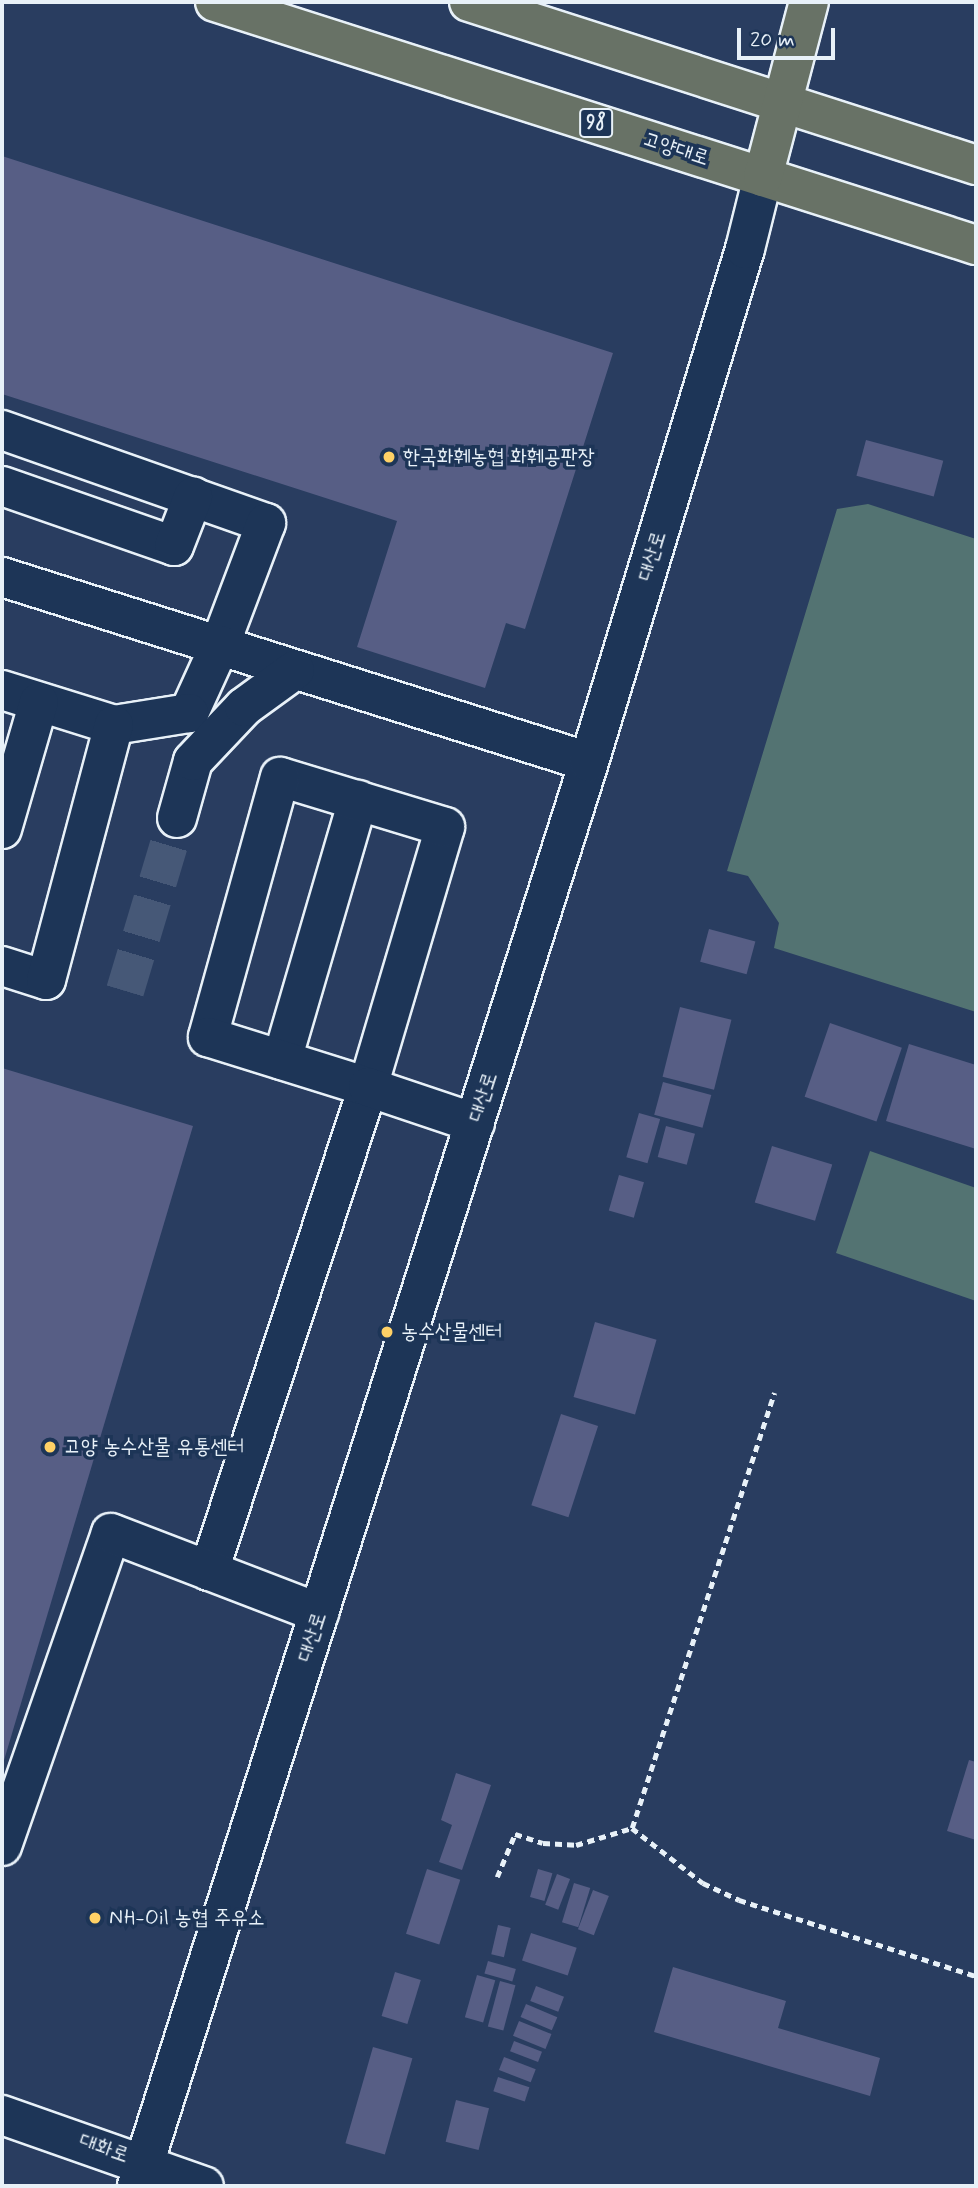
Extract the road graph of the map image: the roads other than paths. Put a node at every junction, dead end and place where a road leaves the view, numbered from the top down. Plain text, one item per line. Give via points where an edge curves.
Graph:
1 (215, 2) edge
2 (469, 2) edge
3 (808, 2) edge
4 (782, 102) junction
5 (976, 164) edge
6 (762, 177) junction
7 (976, 245) edge
8 (2, 430) edge
9 (2, 486) edge
10 (193, 497) junction
11 (2, 577) edge
12 (220, 645) junction
13 (295, 670) junction
14 (2, 690) edge
15 (39, 702) junction
16 (114, 725) junction
17 (589, 762) junction
18 (358, 800) junction
19 (177, 818) tunnel mouth
20 (2, 829) edge
21 (2, 966) edge
22 (282, 1060) junction
23 (368, 1087) junction
24 (475, 1123) junction
25 (209, 1571) junction
26 (320, 1613) junction
27 (2, 1846) edge
28 (2, 2115) edge
29 (141, 2174) edge
30 (204, 2186) edge

1 - 6 main road, 고양대로 / 98
2 - 4 main road
3 - 4 main road, 대산로
4 - 5 main road
4 - 6 main road, 대산로
6 - 7 main road, 고양대로 / 98
6 - 17 street, 대산로 via 745,249
8 - 10 street
9 - 10 street via 174,546
10 - 12 street via 266,523
11 - 12 street
12 - 13 street
12 - 16 street via 189,713
13 - 17 street
13 - 19 street via 244,707 193,761
14 - 15 street
15 - 16 street
15 - 20 street
16 - 21 street via 46,980
17 - 24 street, 대산로
18 - 22 street
18 - 22 street via 280,776 208,1037
18 - 23 street via 445,827
22 - 23 street
23 - 24 street
23 - 25 street
24 - 26 street, 대산로
25 - 26 street
25 - 27 street via 111,1533
26 - 29 street, 대산로
28 - 29 street, 대화로
29 - 30 street, 대화로

